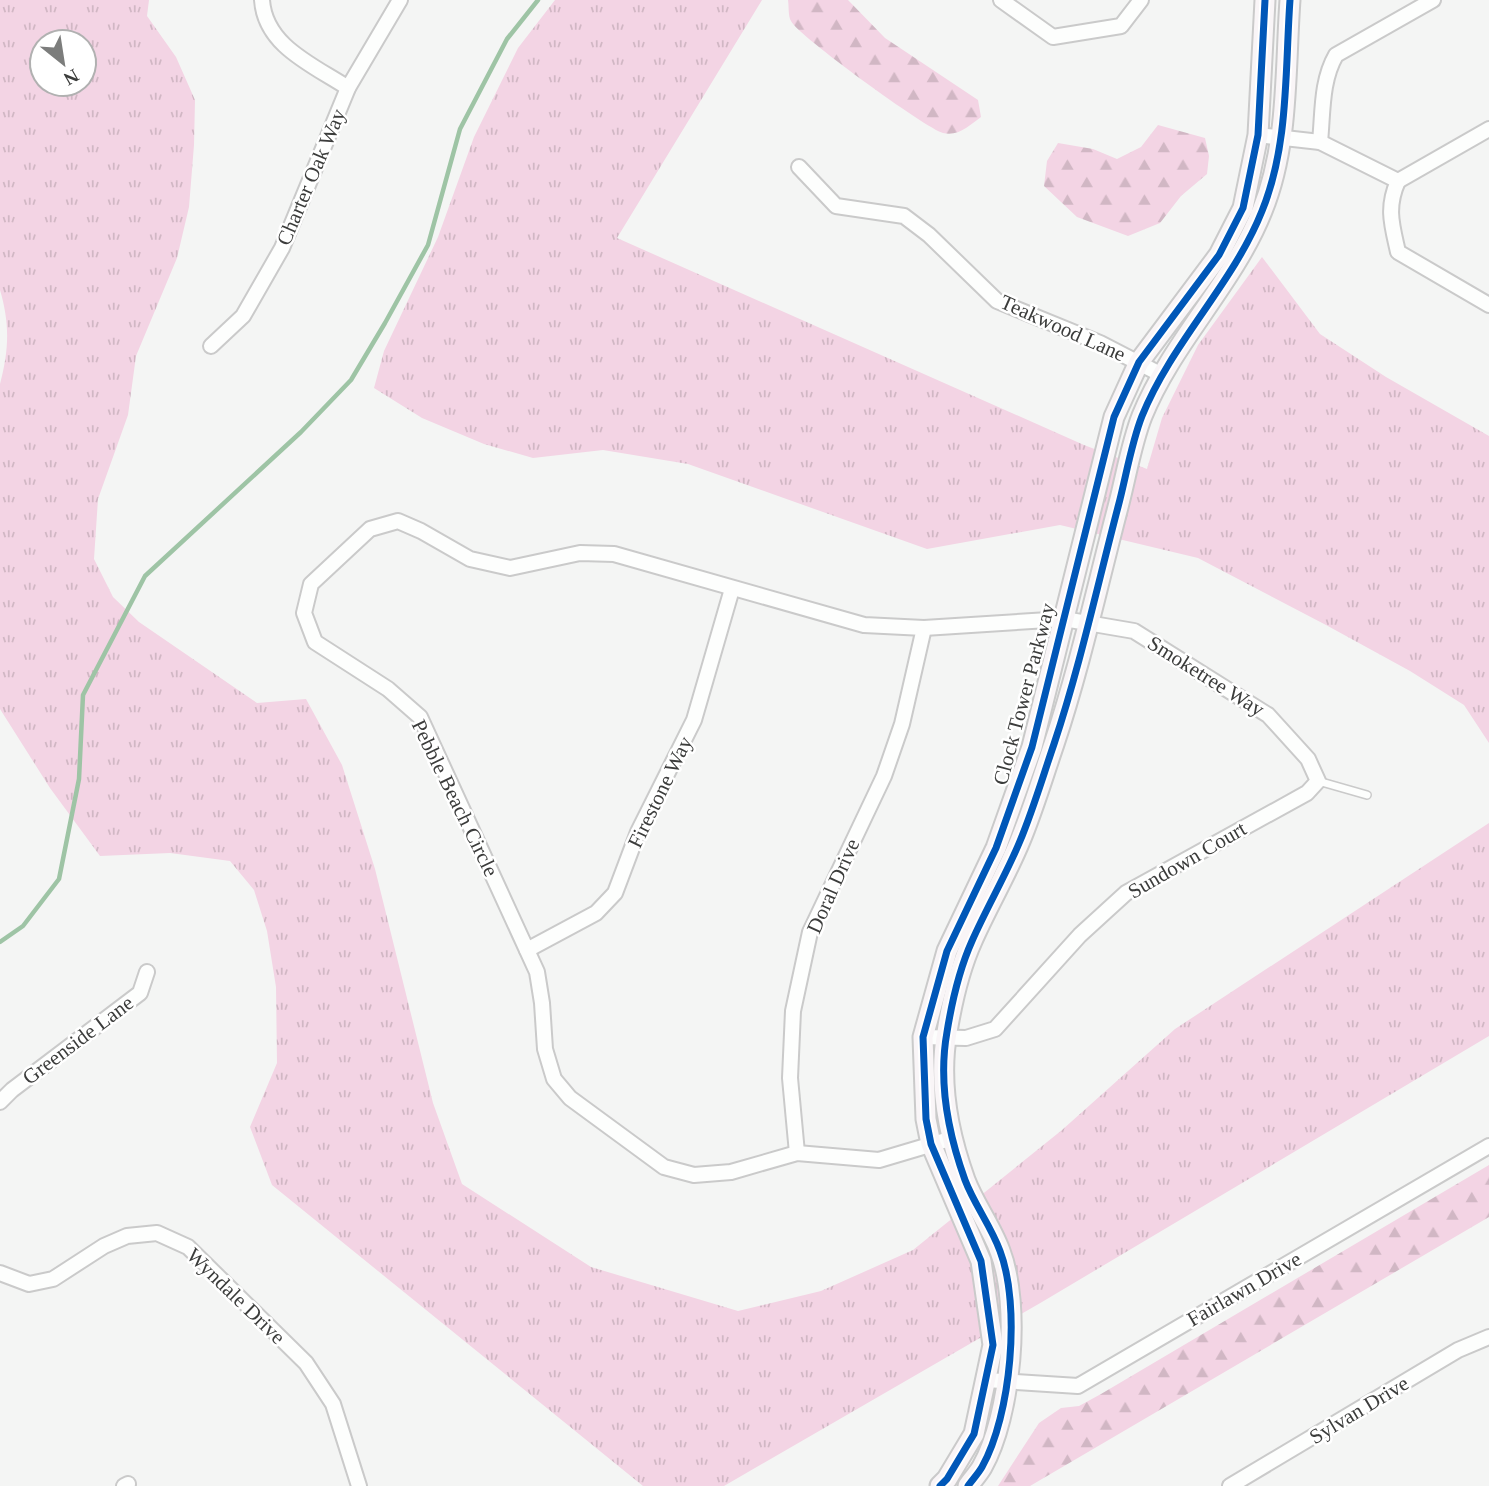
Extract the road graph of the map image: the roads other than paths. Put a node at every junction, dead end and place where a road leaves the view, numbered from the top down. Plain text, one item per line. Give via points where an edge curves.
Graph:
1 (261, 0) edge
2 (400, 0) edge
3 (1001, 0) edge
4 (1141, 0) edge
5 (1265, 0) edge
6 (1290, 0) edge
7 (1433, 0) edge
8 (348, 89) junction
9 (1489, 129) edge
10 (1258, 135) junction
11 (1281, 138) junction
12 (1320, 142) junction
13 (799, 167) dead end
14 (1398, 181) junction
15 (1489, 305) edge
16 (211, 346) dead end
17 (1139, 362) junction
18 (1161, 375) junction
19 (732, 589) junction
20 (1064, 619) junction
21 (1090, 624) junction
22 (924, 628) junction
23 (1318, 780) junction
24 (1367, 795) dead end
25 (527, 950) junction
26 (147, 972) dead end
27 (923, 1037) junction
28 (946, 1038) junction
29 (0, 1102) edge
30 (953, 1138) junction
31 (932, 1144) junction
32 (1489, 1146) edge
33 (797, 1153) junction
34 (0, 1273) edge
35 (1489, 1337) edge
36 (986, 1380) junction
37 (1007, 1381) junction
38 (359, 1486) edge
39 (940, 1486) edge
40 (968, 1486) edge
41 (1230, 1486) edge

1 - 8 street via 263,15 280,44
2 - 8 street, Charter Oak Way
3 - 4 street via 1053,37 1121,26
5 - 10 street, Clock Tower Parkway
6 - 11 street, Clock Tower Parkway
7 - 12 street via 1336,55 1325,88
8 - 16 street, Charter Oak Way via 282,248 243,316
9 - 14 street
10 - 11 street
10 - 17 street, Clock Tower Parkway via 1243,208 1219,256
11 - 12 street
11 - 18 street, Clock Tower Parkway via 1262,213
12 - 14 street
13 - 17 street, Teakwood Lane via 836,206 904,216 997,301
14 - 15 street via 1390,218 1398,252
17 - 18 street, Teakwood Lane
17 - 20 street, Clock Tower Parkway via 1114,417
18 - 21 street, Clock Tower Parkway via 1142,418
19 - 22 street, Pebble Beach Circle via 864,625
19 - 25 street, Firestone Way via 694,720 638,832 615,893 596,913
19 - 25 street, Pebble Beach Circle via 614,554 580,553 510,568 470,559 398,522 370,529 311,584 304,613 315,642 388,689 419,718
20 - 21 street, Smoketree Way
20 - 22 street, Pebble Beach Circle
20 - 27 street, Clock Tower Parkway via 1032,747 996,848 947,951
21 - 23 street, Smoketree Way via 1134,631 1268,715 1308,759
21 - 28 street, Clock Tower Parkway via 1019,842 970,944
22 - 33 street, Doral Drive via 902,724 884,776 810,932 793,1011 790,1078
23 - 24 lane
23 - 28 street, Sundown Court via 1307,793 1126,893 1080,935 995,1028 966,1038
25 - 33 street, Pebble Beach Circle via 537,972 545,1049 554,1079 570,1098 664,1167 694,1175 731,1172
26 - 29 street, Greenside Lane via 140,993
27 - 28 street, Sundown Court
27 - 31 street, Clock Tower Parkway via 926,1119
28 - 30 street, Clock Tower Parkway via 943,1083
30 - 31 street, Pebble Beach Circle
30 - 37 street, Clock Tower Parkway via 965,1181 1000,1251 1010,1292 1012,1341
31 - 33 street, Pebble Beach Circle via 879,1160
31 - 36 street, Clock Tower Parkway via 981,1261 993,1345
32 - 37 street, Fairlawn Drive via 1078,1386
34 - 38 street, Wyndale Drive via 29,1284 53,1279 127,1236 157,1233 188,1247 306,1363 333,1404
35 - 41 street, Sylvan Drive via 1458,1350
36 - 37 street, Fairlawn Drive
36 - 39 street, Clock Tower Parkway via 974,1434
37 - 40 street, Clock Tower Parkway via 983,1466

